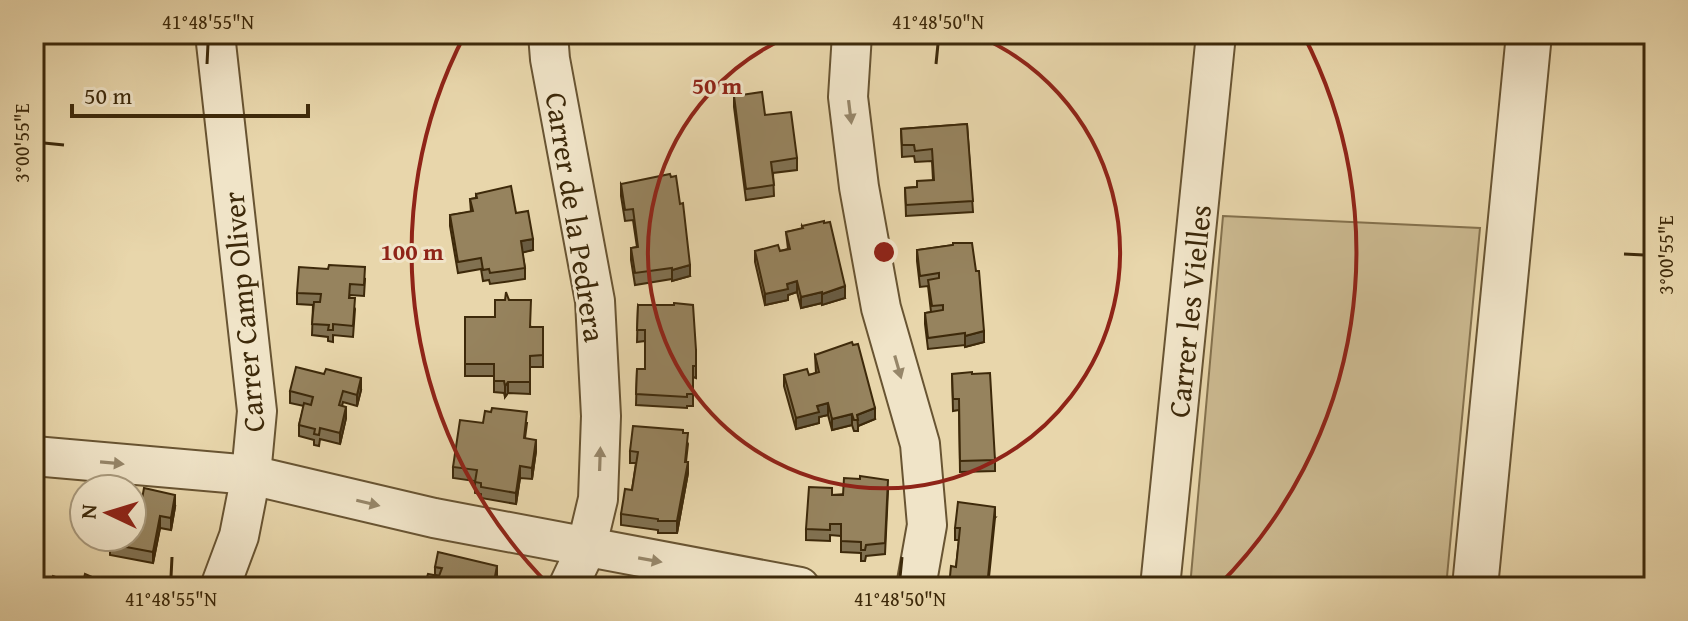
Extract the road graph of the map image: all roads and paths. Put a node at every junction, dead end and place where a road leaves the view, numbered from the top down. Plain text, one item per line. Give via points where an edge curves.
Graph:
1 (215, 34) edge
2 (548, 34) edge
3 (852, 34) edge
4 (1216, 34) edge
5 (1529, 34) edge
6 (34, 456) edge
7 (251, 475) junction
8 (586, 549) junction
9 (220, 587) edge
10 (568, 587) edge
11 (800, 587) edge
12 (916, 587) edge
13 (1160, 587) edge
14 (1475, 587) edge

1 - 7 street, Carrer Camp Oliver via 257,411
8 -> 2 street, Carrer de la Pedrera via 598,499 601,416 595,301
3 -> 12 street via 848,97 859,187 881,308 920,444 927,525
4 - 13 street, Carrer les Vielles
5 - 14 street
6 -> 7 street
7 -> 8 street
7 - 9 street, Carrer Camp Oliver via 239,536
8 - 10 street, Carrer de la Pedrera
8 -> 11 street

